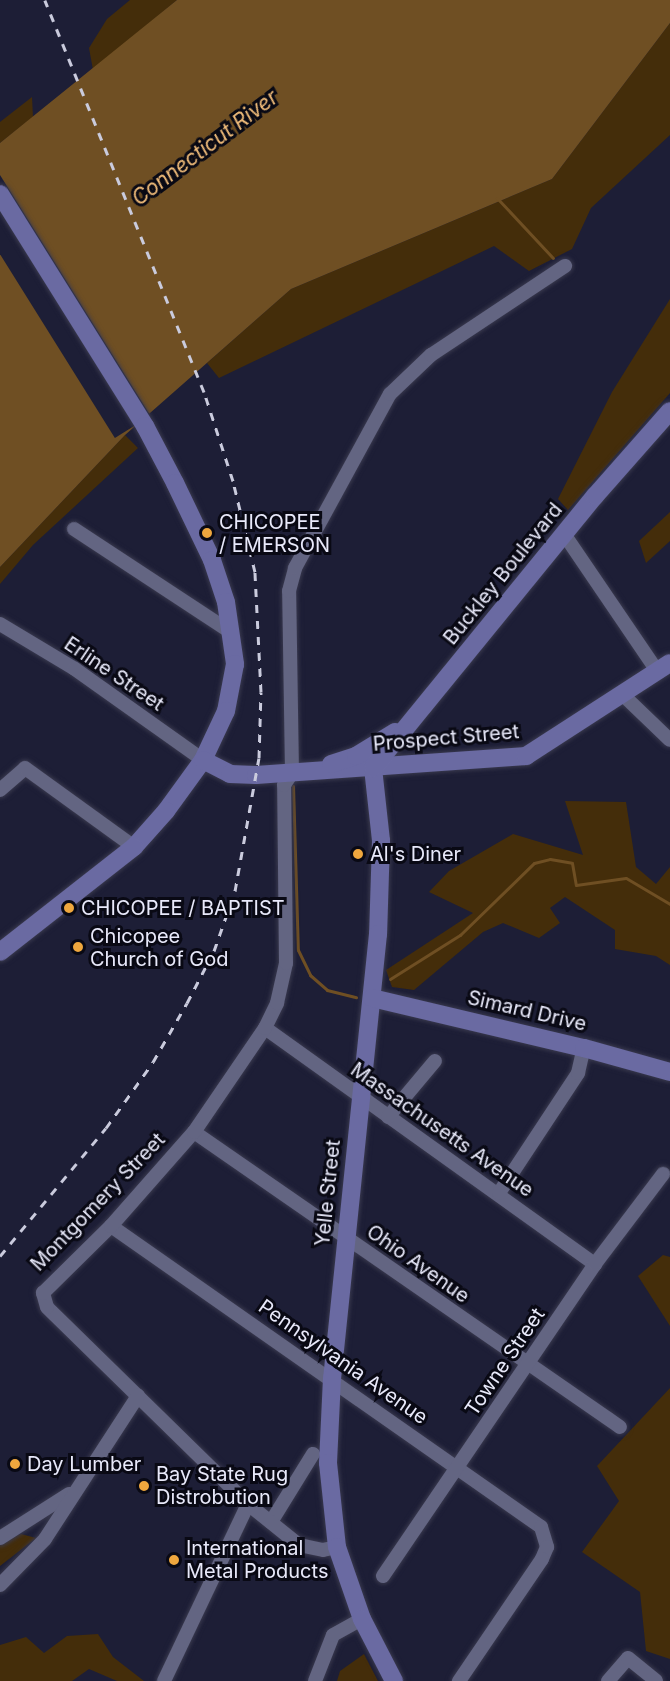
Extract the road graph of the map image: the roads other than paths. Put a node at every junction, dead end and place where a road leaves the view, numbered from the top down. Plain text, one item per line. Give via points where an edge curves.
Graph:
1 (0, 194) edge
2 (565, 266) dead end
3 (670, 411) edge
4 (74, 529) dead end
5 (564, 534) junction
6 (0, 624) edge
7 (231, 632) junction
8 (663, 667) edge
9 (622, 694) junction
10 (414, 720) junction
11 (670, 740) edge
12 (203, 760) junction
13 (373, 768) junction
14 (300, 772) junction
15 (6, 777) edge
16 (0, 790) edge
17 (134, 847) junction
18 (0, 952) edge
19 (372, 998) junction
20 (265, 1028) junction
21 (584, 1047) junction
22 (435, 1061) dead end
23 (670, 1072) edge
24 (361, 1096) junction
25 (388, 1117) junction
26 (194, 1132) junction
27 (663, 1173) dead end
28 (500, 1193) junction
29 (111, 1226) junction
30 (346, 1238) junction
31 (595, 1264) junction
32 (526, 1364) junction
33 (332, 1378) junction
34 (138, 1396) junction
35 (620, 1427) dead end
36 (313, 1454) dead end
37 (458, 1466) junction
38 (79, 1486) junction
39 (248, 1504) junction
40 (271, 1522) junction
41 (0, 1538) edge
42 (337, 1547) junction
43 (383, 1575) dead end
44 (0, 1585) edge
45 (362, 1619) junction
46 (316, 1677) edge
47 (164, 1681) edge
48 (394, 1681) edge
49 (459, 1681) edge
50 (609, 1681) edge
51 (656, 1681) edge

1 - 7 main road via 145,426 212,560
2 - 14 street, Montgomery Street via 408,374 390,394 335,491 296,568 290,591
3 - 5 main road, Buckley Boulevard
4 - 7 street
5 - 8 street
5 - 10 main road, Buckley Boulevard
6 - 12 street, Erline Street via 75,669
7 - 12 main road via 233,683 226,711
8 - 9 main road, Prospect Street
9 - 11 street
9 - 13 main road, Prospect Street via 526,756
10 - 13 main road, Buckley Boulevard
10 - 14 main road via 356,756
12 - 14 main road, Prospect Street via 230,774
12 - 17 main road
13 - 14 main road, Prospect Street
13 - 19 main road, Yelle Street via 381,841
14 - 20 street, Montgomery Street via 284,785 286,963 277,1003
15 - 16 street
15 - 17 street via 26,768
17 - 18 main road
19 - 21 main road, Simard Drive
19 - 24 main road, Yelle Street
20 - 24 street, Massachusetts Avenue
20 - 26 street, Montgomery Street
21 - 23 main road, Simard Drive
21 - 28 street via 578,1073
22 - 25 street
24 - 25 street, Massachusetts Avenue
24 - 30 main road, Yelle Street
25 - 28 street, Massachusetts Avenue
26 - 29 street, Montgomery Street
26 - 30 street, Ohio Avenue
27 - 31 street, Towne Street
28 - 31 street, Massachusetts Avenue
29 - 33 street, Pennsylvania Avenue
29 - 34 street, Montgomery Street via 47,1286 44,1299
30 - 32 street, Ohio Avenue
30 - 33 main road, Yelle Street
31 - 32 street, Towne Street
32 - 35 street, Ohio Avenue
32 - 37 street, Towne Street
33 - 37 street, Pennsylvania Avenue
33 - 42 main road, Yelle Street via 328,1463
34 - 38 street
34 - 39 street, Montgomery Street
36 - 40 street
37 - 43 street, Towne Street
37 - 49 street, Pennsylvania Avenue via 541,1527 547,1547
38 - 41 street via 47,1511
38 - 44 street via 45,1539
39 - 40 street, Montgomery Street
39 - 47 street
40 - 42 street, Montgomery Street via 299,1545 322,1550
42 - 45 main road, Yelle Street
45 - 46 street via 333,1635
45 - 48 main road
50 - 51 street via 628,1658

